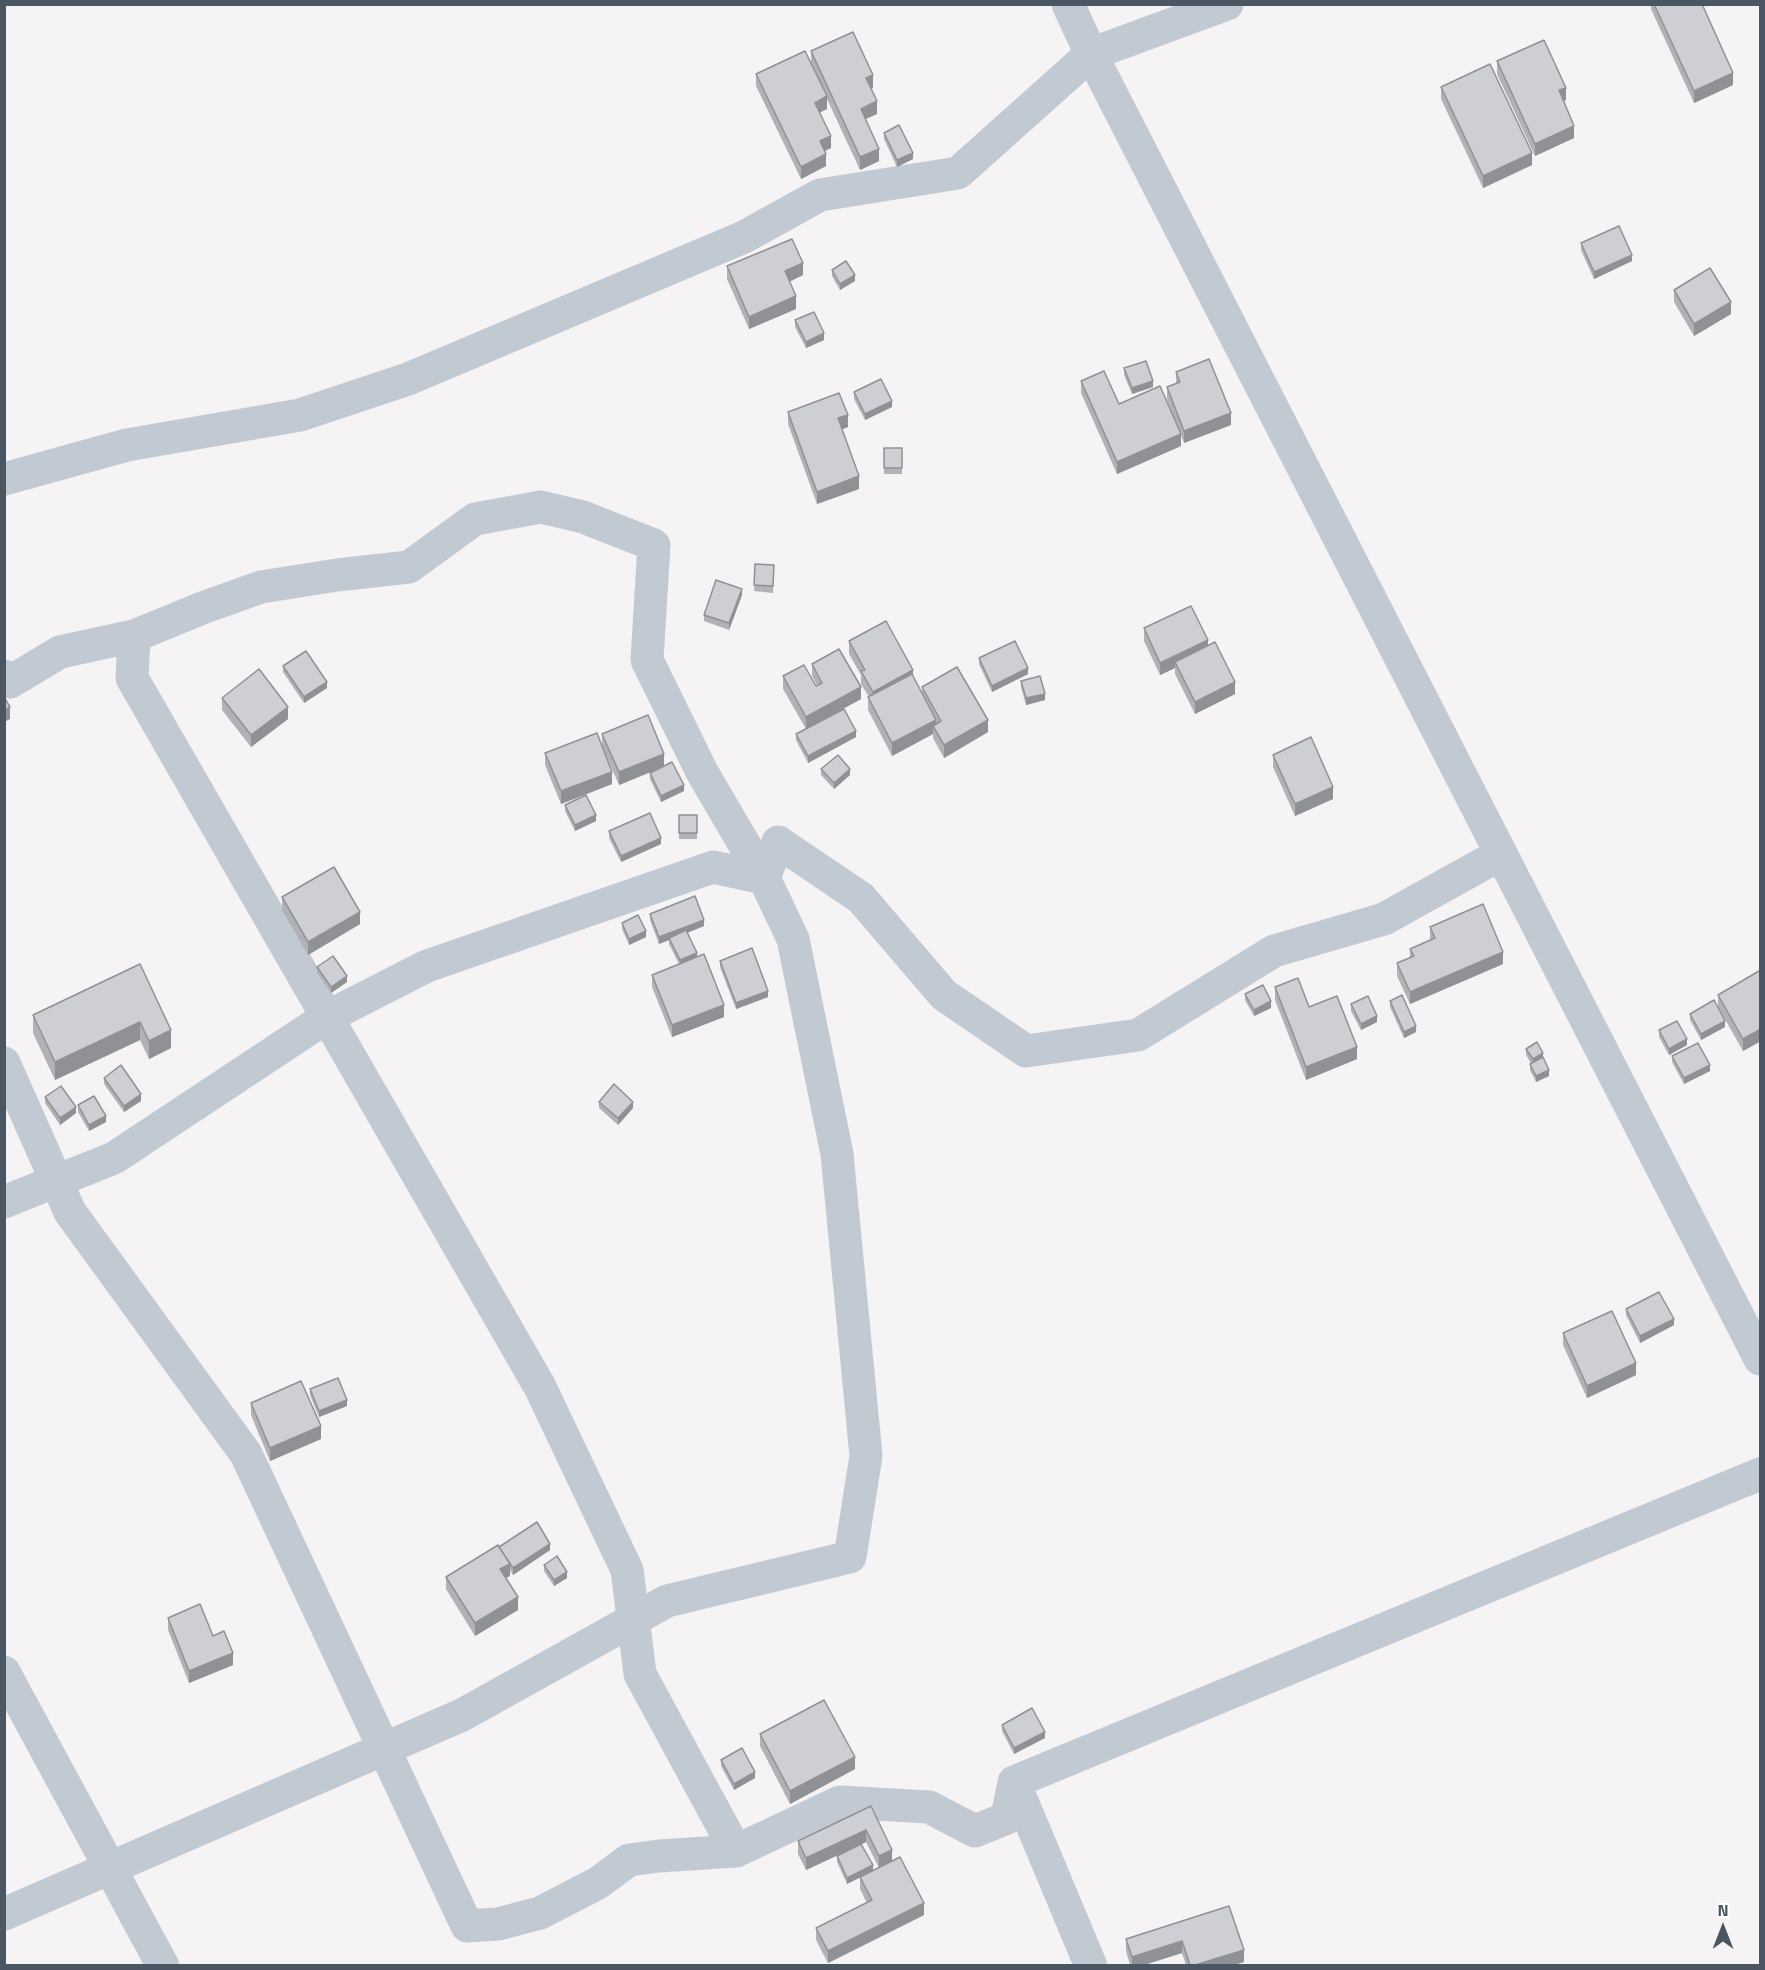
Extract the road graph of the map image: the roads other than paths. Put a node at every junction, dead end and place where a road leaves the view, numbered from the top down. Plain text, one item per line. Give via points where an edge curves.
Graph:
1 (1068, 4) edge
2 (1227, 4) edge
3 (1091, 54) junction
4 (4, 479) edge
5 (134, 636) junction
6 (4, 676) edge
7 (1501, 854) junction
8 (764, 878) junction
9 (327, 1017) junction
10 (4, 1063) edge
11 (56, 1181) junction
12 (4, 1202) edge
13 (1761, 1359) edge
14 (1761, 1474) edge
15 (633, 1620) junction
16 (4, 1671) edge
17 (384, 1749) junction
18 (1014, 1782) junction
19 (736, 1851) junction
20 (111, 1868) junction
21 (4, 1914) edge
22 (163, 1965) edge
23 (1091, 1965) edge

1 - 3 street
2 - 3 street
3 - 4 street via 958,173 820,195 744,237 408,379 300,415 127,445
3 - 7 street
5 - 6 street via 60,652 10,682
5 - 8 street via 261,587 409,567 476,519 541,507 593,521 654,545 647,660 702,772
5 - 9 street via 132,678
7 - 8 street via 1384,919 1274,951 1138,1035 1026,1051 944,995 861,898 778,842
7 - 13 street
8 - 9 street via 713,867 427,966
8 - 15 street via 793,939 837,1154 866,1456 850,1557 667,1600
9 - 11 street via 114,1158
9 - 15 street via 540,1387 627,1570
10 - 11 street
11 - 12 street
11 - 17 street via 70,1212 246,1454
14 - 18 street
15 - 17 street via 462,1715
15 - 19 street via 640,1674
16 - 20 street
17 - 19 street via 467,1926 498,1924 540,1913 598,1882 628,1860
17 - 20 street
18 - 19 street via 1007,1818 975,1831 929,1807 840,1802
18 - 23 street
20 - 21 street
20 - 22 street

